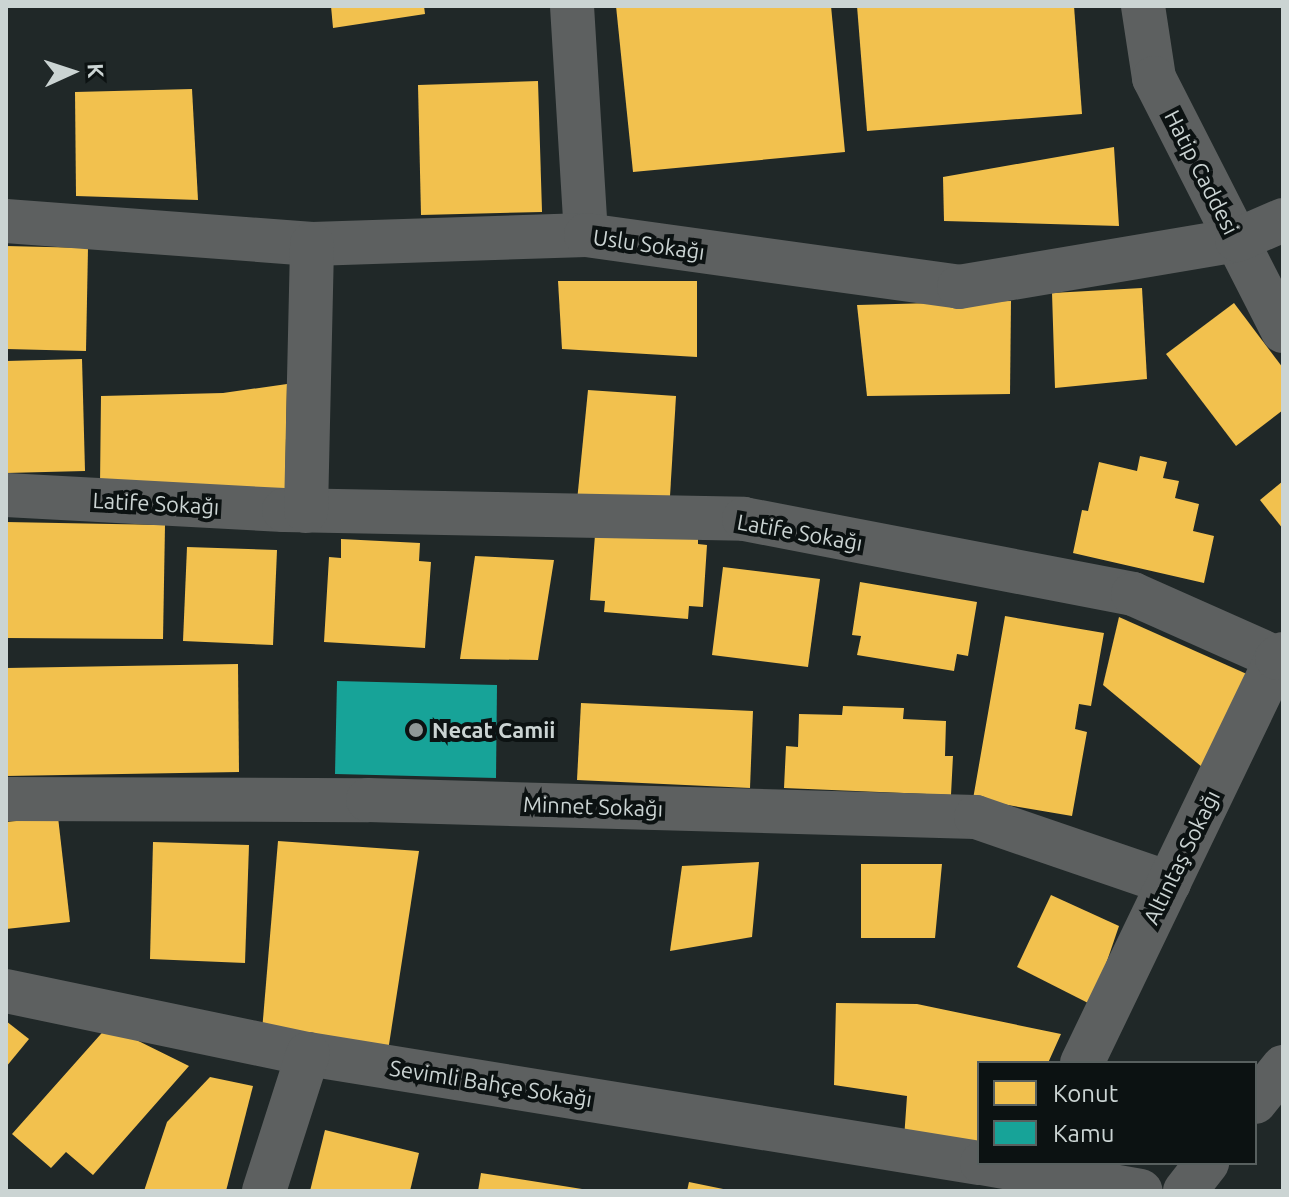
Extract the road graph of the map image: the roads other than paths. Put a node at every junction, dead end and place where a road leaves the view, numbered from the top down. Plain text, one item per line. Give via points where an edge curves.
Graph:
1 (572, 6) edge
2 (1143, 6) edge
3 (1283, 220) edge
4 (6, 221) edge
5 (586, 235) junction
6 (1237, 240) junction
7 (312, 244) junction
8 (1283, 331) edge
9 (6, 495) edge
10 (306, 511) junction
11 (1280, 656) edge
12 (6, 799) edge
13 (1169, 883) junction
14 (6, 991) edge
15 (308, 1054) junction
16 (1083, 1061) edge
17 (1283, 1067) edge
18 (1257, 1100) edge
19 (977, 1163) edge
20 (1006, 1165) edge
21 (1205, 1165) edge
22 (1032, 1167) edge
23 (264, 1191) edge
24 (1141, 1191) edge
25 (1185, 1191) edge

1 - 5 street
2 - 6 street, Hatip Caddesi via 1154,78
3 - 6 street, Uslu Sokağı
4 - 7 street, Uslu Sokağı
5 - 6 street, Uslu Sokağı via 959,287
5 - 7 street, Uslu Sokağı
6 - 8 street, Hatip Caddesi
7 - 10 street
9 - 10 street, Latife Sokağı
10 - 11 street, Latife Sokağı via 744,519 1133,594
11 - 13 street, Altıntaş Sokağı
12 - 13 street, Minnet Sokağı via 368,800 976,817
13 - 16 street, Altıntaş Sokağı
14 - 15 street, Sevimli Bahçe Sokağı
15 - 19 street, Sevimli Bahçe Sokağı
15 - 23 street
17 - 18 street
20 - 22 street, Sevimli Bahçe Sokağı
21 - 25 street
22 - 24 street, Sevimli Bahçe Sokağı

